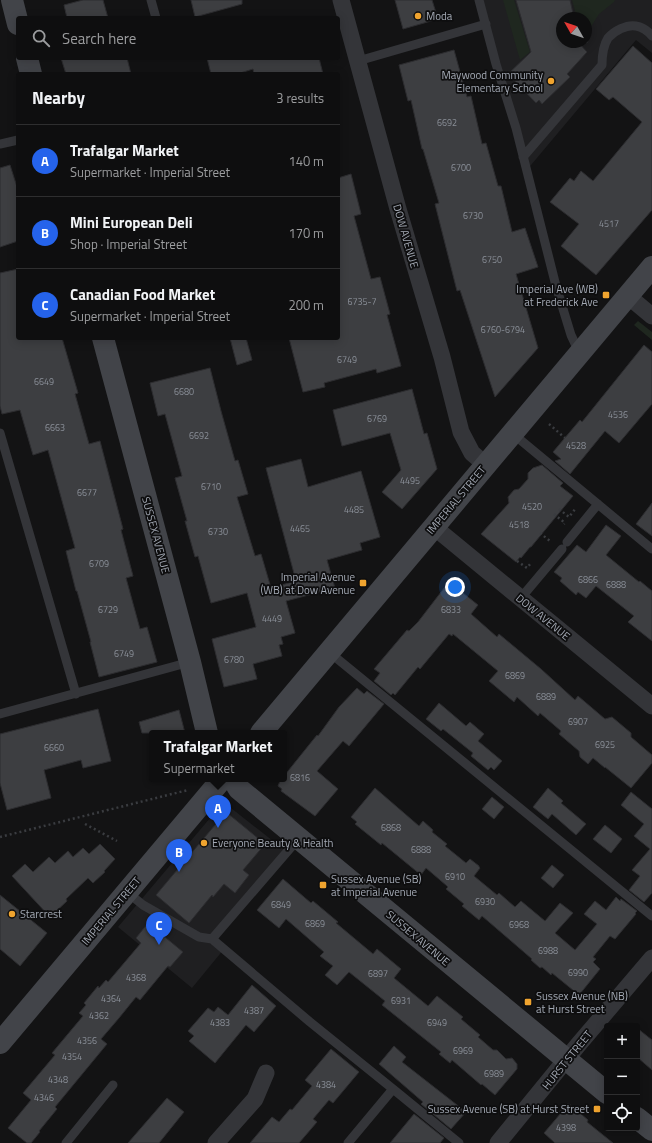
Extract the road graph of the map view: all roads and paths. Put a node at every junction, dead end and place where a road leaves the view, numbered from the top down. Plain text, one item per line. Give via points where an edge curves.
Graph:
1 (12, 0) edge
2 (151, 0) edge
3 (341, 0) edge
4 (480, 0) edge
5 (16, 16) edge
6 (155, 16) edge
7 (486, 24) junction
8 (652, 36) edge
9 (28, 60) edge
10 (358, 61) junction
11 (31, 72) edge
12 (16, 140) edge
13 (0, 144) edge
14 (523, 157) junction
15 (652, 267) edge
16 (628, 296) junction
17 (652, 316) edge
18 (104, 340) edge
19 (580, 353) junction
20 (549, 424) dead end
21 (0, 433) edge
22 (512, 433) junction
23 (565, 438) dead end
24 (486, 465) junction
25 (598, 504) junction
26 (576, 508) dead end
27 (559, 509) dead end
28 (554, 514) dead end
29 (565, 523) dead end
30 (434, 527) junction
31 (540, 533) dead end
32 (550, 541) dead end
33 (652, 549) edge
34 (517, 561) dead end
35 (531, 563) dead end
36 (520, 599) junction
37 (329, 652) junction
38 (190, 662) junction
39 (76, 694) junction
40 (652, 706) edge
41 (0, 714) edge
42 (206, 730) edge
43 (264, 730) edge
44 (219, 782) edge
45 (235, 782) edge
46 (188, 790) dead end
47 (85, 824) dead end
48 (0, 837) edge
49 (299, 838) junction
50 (117, 841) dead end
51 (127, 892) junction
52 (652, 916) edge
53 (212, 939) junction
54 (652, 958) edge
55 (0, 1043) edge
56 (566, 1060) junction
57 (266, 1073) dead end
58 (113, 1085) dead end
59 (393, 1089) junction
60 (604, 1091) edge
61 (640, 1120) edge
62 (652, 1130) edge
63 (66, 1143) edge
64 (216, 1143) edge
65 (348, 1143) edge
66 (459, 1143) edge
67 (498, 1143) edge

1 - 5 street
2 - 6 lane
3 - 10 street, DOW AVENUE
4 - 7 lane
7 - 10 lane
7 - 14 lane
8 - 14 lane via 648,31 636,26 616,31 608,39 602,54 602,65
9 - 11 street
10 - 24 street, DOW AVENUE via 461,432 472,453
12 - 13 lane
14 - 19 lane via 556,286 571,335
15 - 16 street, IMPERIAL STREET
16 - 17 street
16 - 19 street, IMPERIAL STREET
18 - 38 street, SUSSEX AVENUE
19 - 22 street, IMPERIAL STREET
20 - 23 path
21 - 39 lane
22 - 24 street, IMPERIAL STREET
22 - 25 lane
24 - 30 street, IMPERIAL STREET
25 - 33 lane
25 - 36 lane
26 - 27 path via 569,517
28 - 29 path
30 - 36 street, DOW AVENUE
30 - 37 street, IMPERIAL STREET
31 - 32 path
34 - 35 path via 527,568
36 - 40 street, DOW AVENUE
37 - 43 street, IMPERIAL STREET
37 - 52 lane
38 - 39 lane
38 - 42 street, SUSSEX AVENUE
39 - 41 lane
44 - 51 street, IMPERIAL STREET
45 - 49 street, SUSSEX AVENUE via 239,789
46 - 48 path
47 - 50 path
49 - 53 lane
49 - 56 street, SUSSEX AVENUE
51 - 53 lane via 143,905 200,938
51 - 55 street, IMPERIAL STREET
53 - 59 lane via 304,1018
54 - 56 street, HURST STREET
56 - 60 street, SUSSEX AVENUE
56 - 67 street, HURST STREET
57 - 64 street via 255,1099
58 - 63 lane
59 - 65 lane
59 - 66 lane
61 - 62 street

